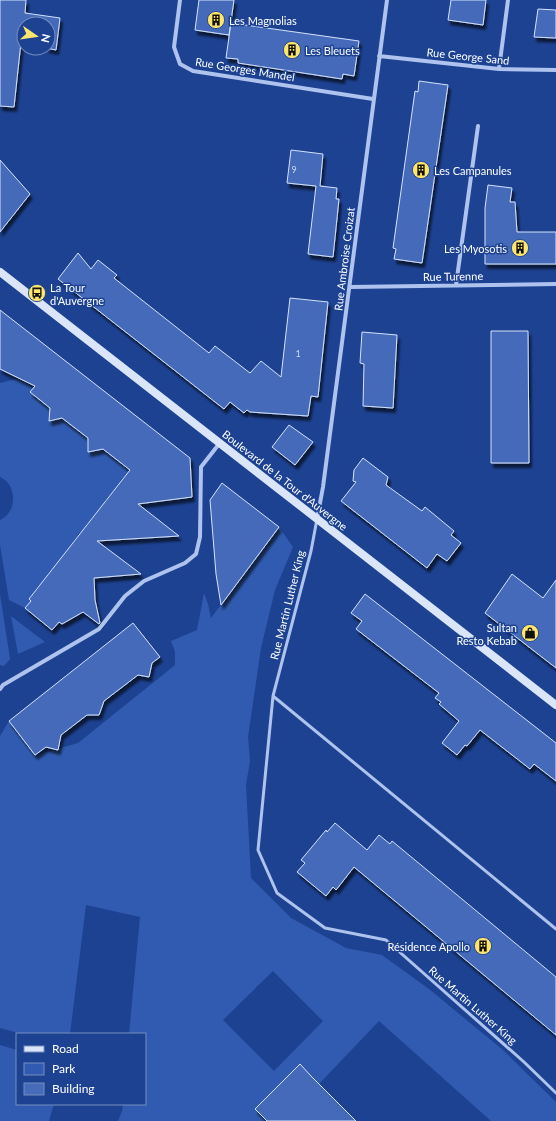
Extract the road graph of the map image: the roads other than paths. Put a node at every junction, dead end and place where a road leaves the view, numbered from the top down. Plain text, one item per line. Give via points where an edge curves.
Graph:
1 (180, 0) edge
2 (386, 0) edge
3 (508, 0) edge
4 (379, 56) junction
5 (499, 69) junction
6 (556, 70) edge
7 (374, 98) junction
8 (478, 126) dead end
9 (0, 272) edge
10 (556, 284) edge
11 (456, 285) junction
12 (350, 286) junction
13 (219, 444) junction
14 (317, 519) junction
15 (0, 689) edge
16 (273, 696) junction
17 (556, 705) edge
18 (556, 929) edge
19 (556, 1093) edge

1 - 7 street, Rue Georges Mandel via 174,47 180,64 192,71
2 - 4 street, Rue Ambroise Croizat
3 - 5 street
4 - 5 street, Rue George Sand
4 - 7 street, Rue Ambroise Croizat
5 - 6 street, Rue George Sand
7 - 12 street, Rue Ambroise Croizat
8 - 11 street
9 - 13 street, Boulevard de la Tour d'Auvergne
10 - 11 street, Rue Turenne
11 - 12 street, Rue Turenne
12 - 14 street, Rue Ambroise Croizat
13 - 14 street, Boulevard de la Tour d'Auvergne
13 - 15 street via 201,467 200,537 196,554 185,563 144,581 125,596 99,629
14 - 16 lane, Rue Martin Luther King
14 - 17 street, Boulevard de la Tour d'Auvergne
16 - 18 lane
16 - 19 lane, Rue Martin Luther King via 258,850 277,893 325,928 386,940

